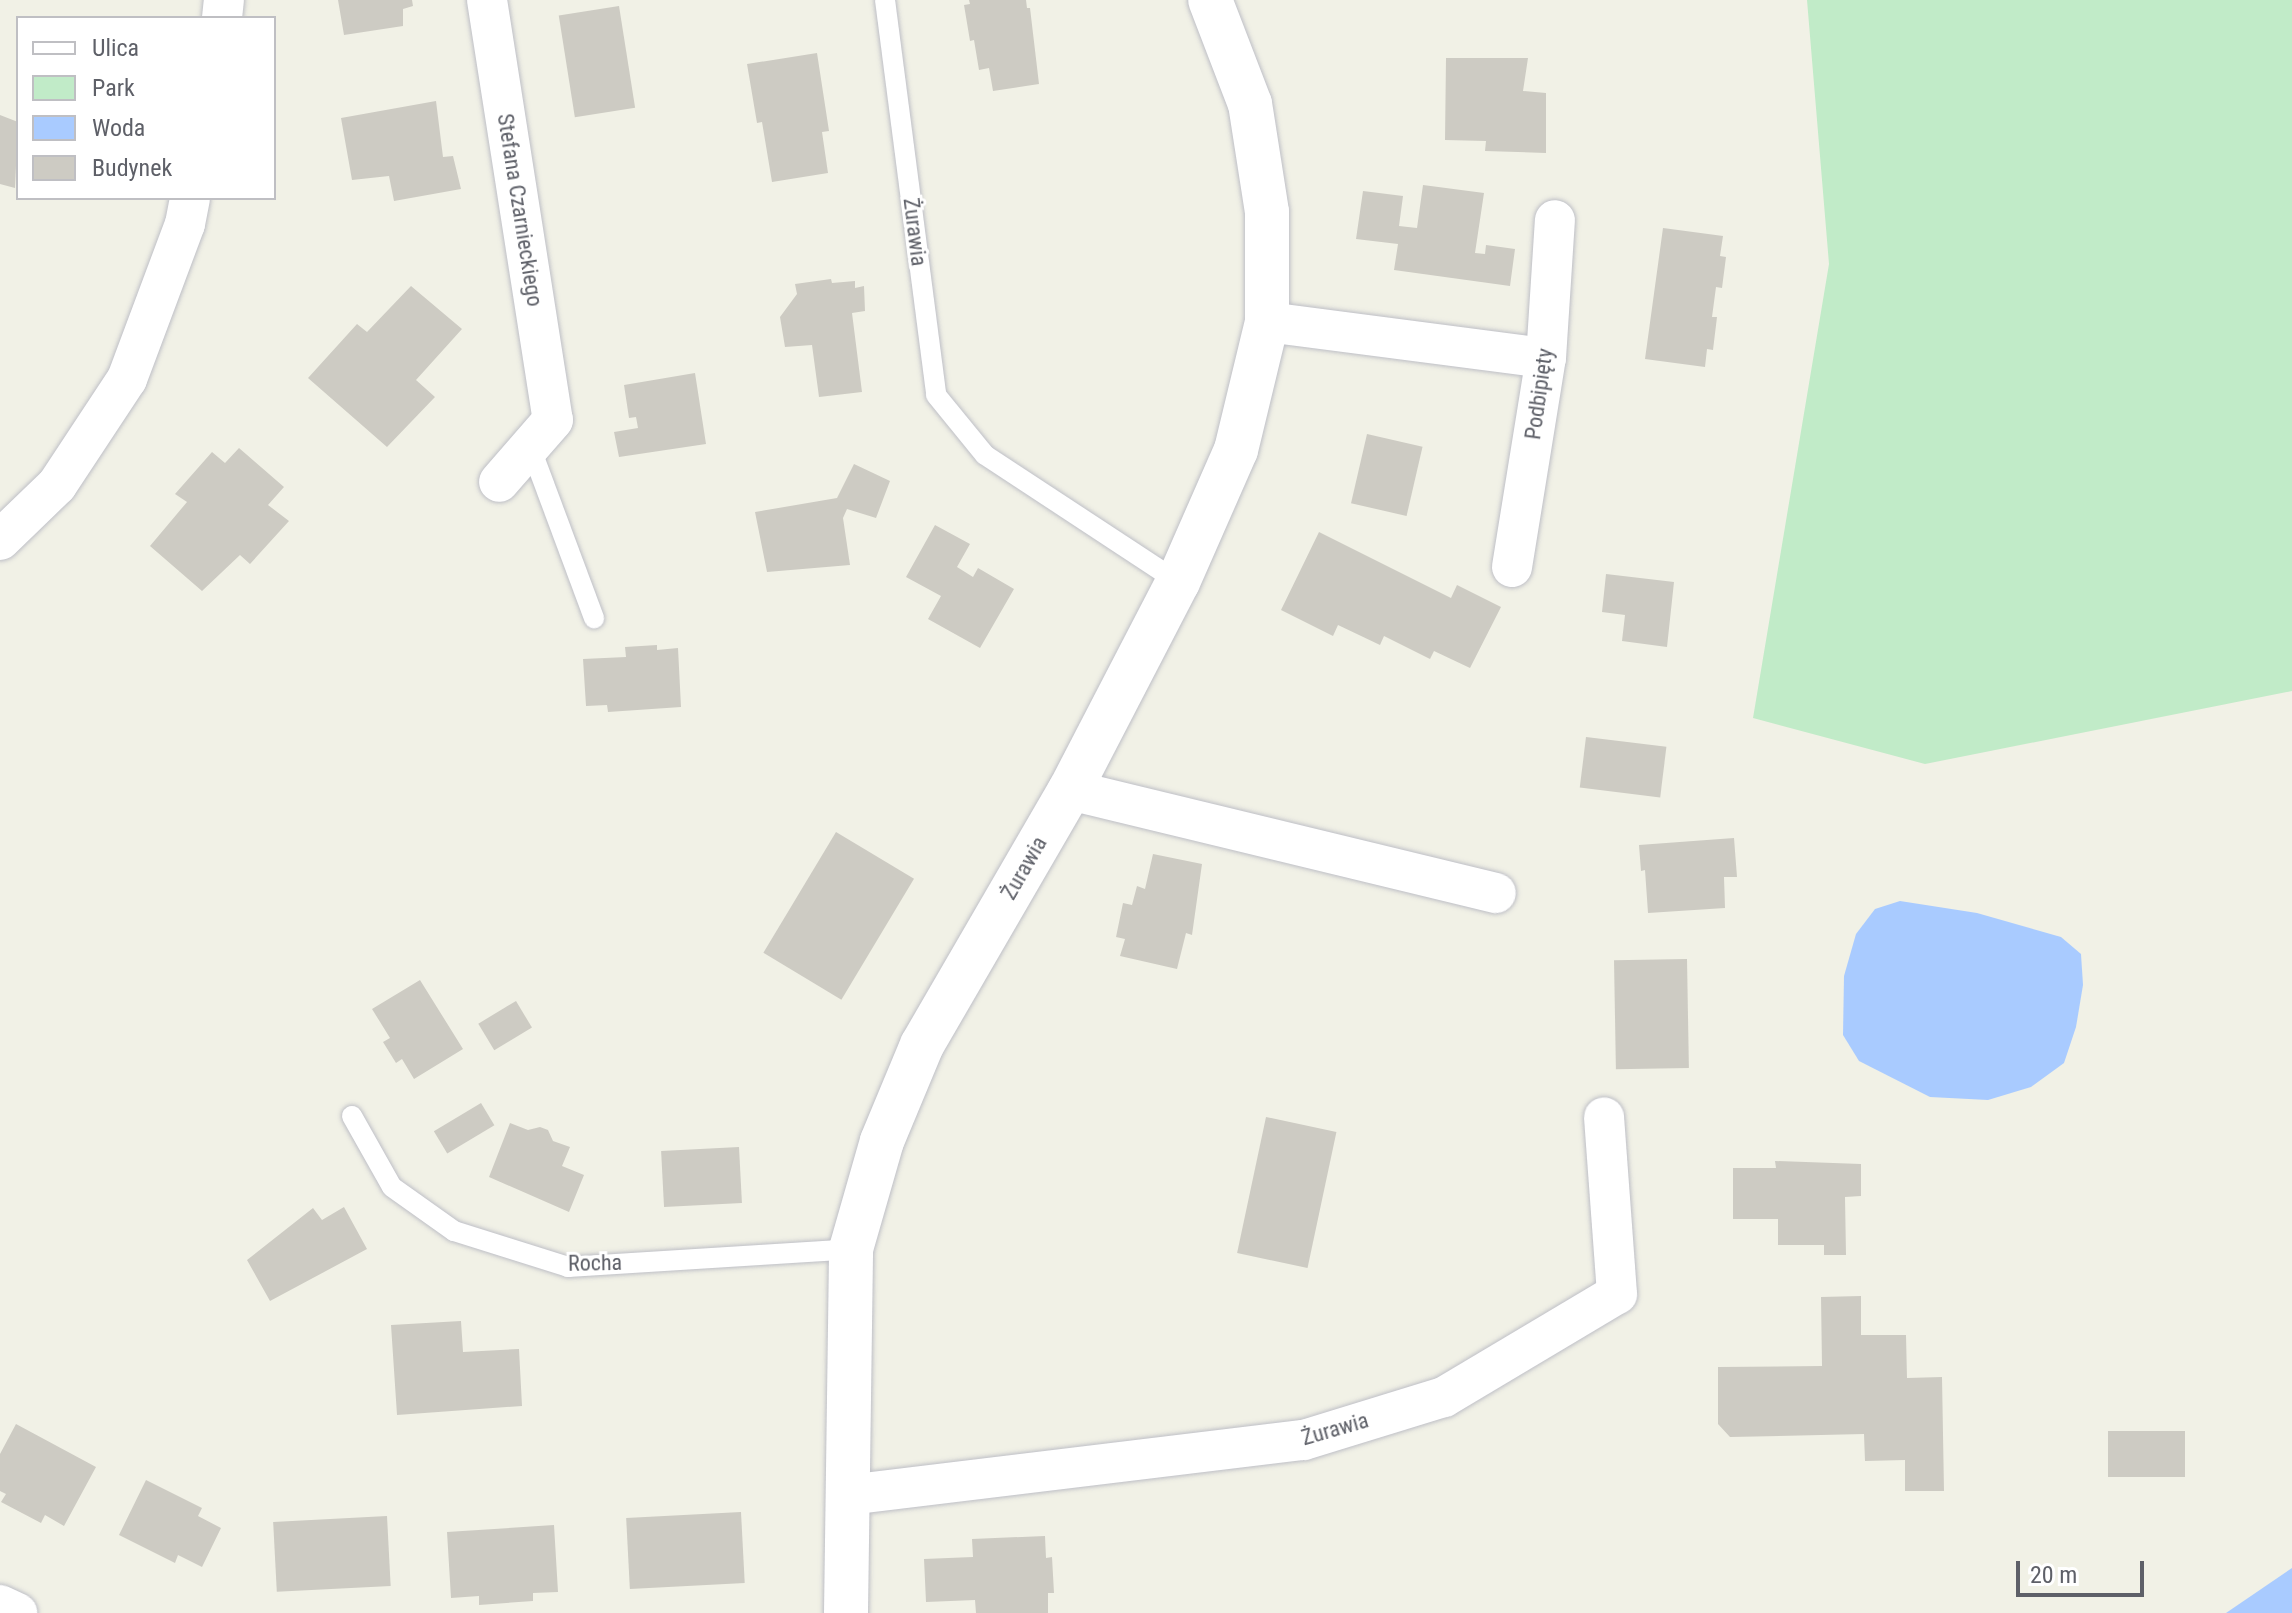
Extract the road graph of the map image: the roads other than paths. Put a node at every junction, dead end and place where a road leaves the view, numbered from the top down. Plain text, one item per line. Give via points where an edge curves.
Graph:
1 (487, 0) edge
2 (885, 0) edge
3 (1210, 0) edge
4 (190, 200) edge
5 (1555, 220) dead end
6 (1267, 322) junction
7 (1546, 358) junction
8 (542, 433) junction
9 (499, 482) dead end
10 (0, 540) edge
11 (1512, 567) dead end
12 (1178, 582) junction
13 (594, 618) dead end
14 (1070, 790) junction
15 (1496, 893) dead end
16 (352, 1116) dead end
17 (1604, 1117) dead end
18 (851, 1249) junction
19 (848, 1495) junction
20 (0, 1605) edge
21 (17, 1613) edge
22 (846, 1613) edge

1 - 8 street, Stefana Czarnieckiego
2 - 12 lane, Żurawia via 936,395 985,455
3 - 6 street, Żurawia via 1250,104 1267,212
4 - 10 street via 127,379 57,485
5 - 7 street, Podbipięty
6 - 7 street
6 - 12 street, Żurawia via 1236,450
7 - 11 street, Podbipięty
8 - 9 street
8 - 13 lane
12 - 14 street, Żurawia
14 - 15 street
14 - 18 street, Żurawia via 922,1045 882,1141
16 - 18 lane, Rocha via 392,1187 454,1231 568,1267
17 - 19 street, Żurawia via 1617,1294 1444,1397 1304,1440
18 - 19 street, Żurawia
19 - 22 street, Żurawia
20 - 21 street

